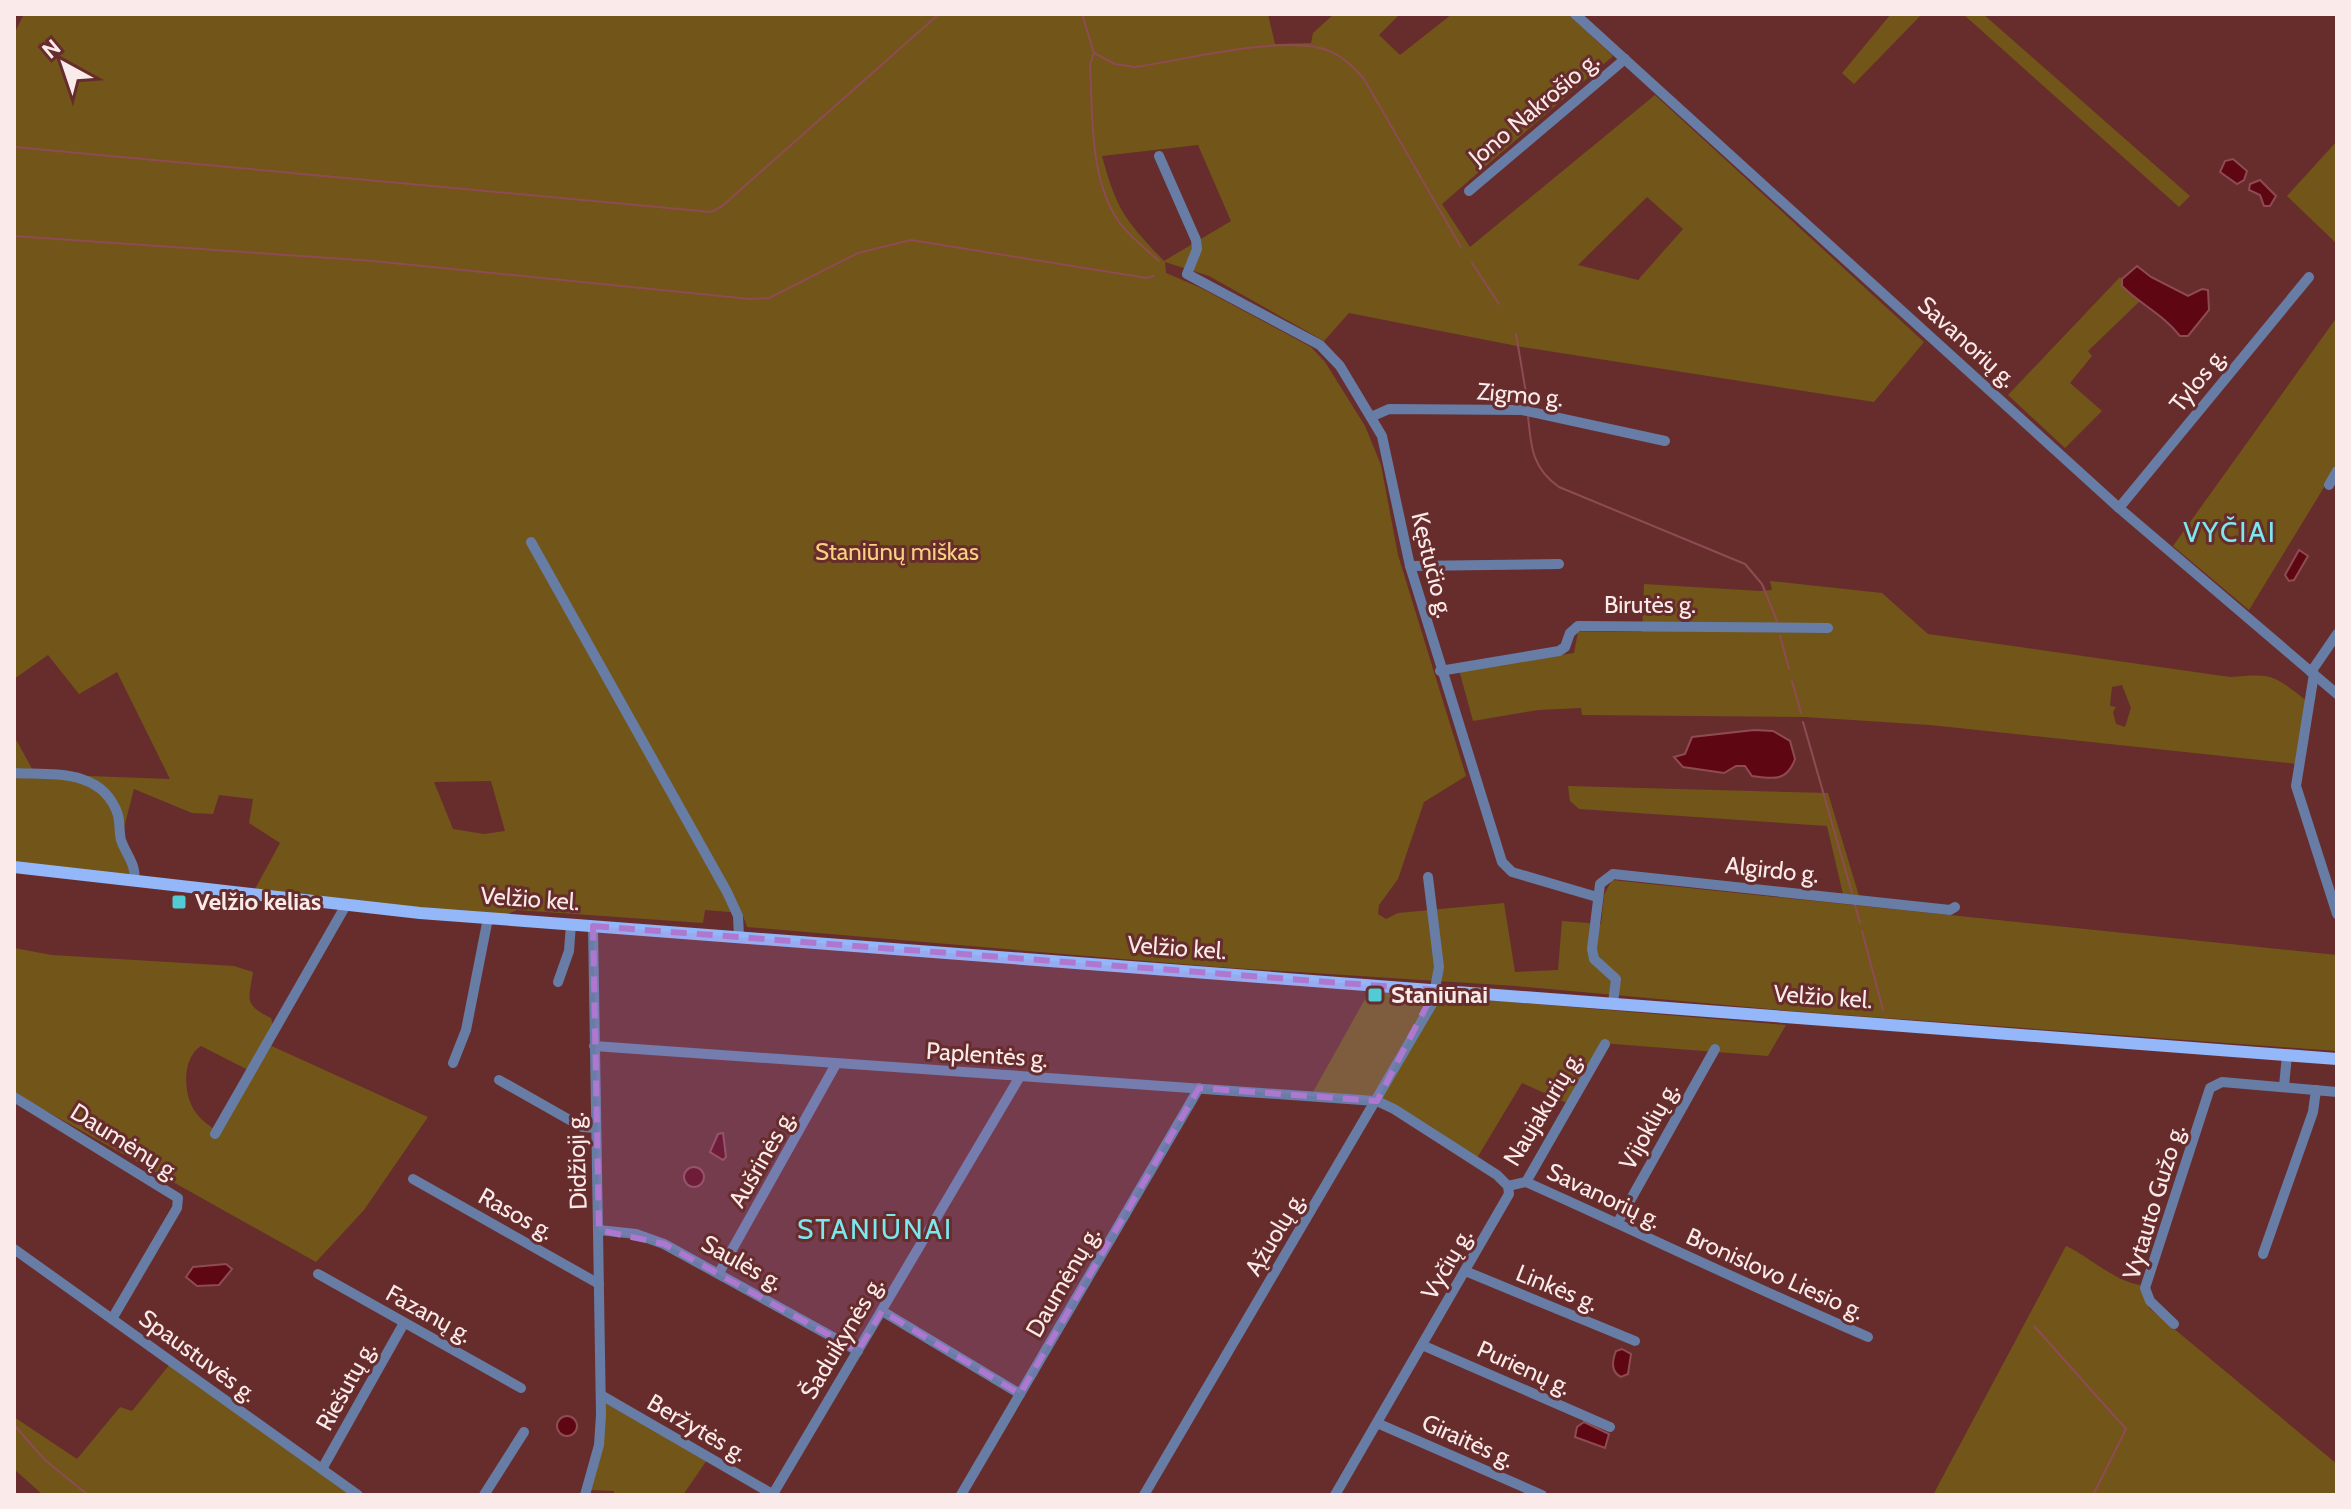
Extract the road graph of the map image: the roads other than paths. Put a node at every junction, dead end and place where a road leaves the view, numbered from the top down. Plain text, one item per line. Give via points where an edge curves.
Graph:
1 (1575, 14) edge
2 (1625, 59) junction
3 (1159, 156) dead end
4 (1469, 191) dead end
5 (2309, 277) dead end
6 (1371, 417) junction
7 (1665, 441) dead end
8 (2337, 471) edge
9 (2329, 485) dead end
10 (2119, 508) junction
11 (531, 542) dead end
12 (1559, 564) dead end
13 (1410, 566) junction
14 (1828, 628) dead end
15 (2337, 634) edge
16 (1440, 671) junction
17 (2312, 673) junction
18 (2337, 694) edge
19 (14, 773) edge
20 (14, 867) edge
21 (1428, 877) dead end
22 (134, 881) junction
23 (1597, 897) junction
24 (346, 905) junction
25 (1955, 907) dead end
26 (2337, 914) edge
27 (488, 918) junction
28 (571, 924) junction
29 (593, 926) junction
30 (739, 937) junction
31 (558, 982) dead end
32 (1435, 990) junction
33 (1613, 1003) junction
34 (1605, 1044) dead end
35 (594, 1046) junction
36 (1715, 1049) dead end
37 (2287, 1055) junction
38 (2337, 1059) edge
39 (453, 1063) dead end
40 (836, 1064) junction
41 (1019, 1078) junction
42 (499, 1080) dead end
43 (2284, 1086) junction
44 (1199, 1088) junction
45 (2316, 1090) junction
46 (2337, 1092) edge
47 (14, 1097) edge
48 (1377, 1101) junction
49 (596, 1128) junction
50 (215, 1134) dead end
51 (413, 1179) dead end
52 (1526, 1182) junction
53 (1508, 1186) junction
54 (1618, 1222) junction
55 (599, 1230) junction
56 (1666, 1247) joint
57 (14, 1249) edge
58 (2263, 1254) dead end
59 (1465, 1271) junction
60 (719, 1273) junction
61 (318, 1274) dead end
62 (599, 1284) junction
63 (882, 1311) junction
64 (112, 1319) junction
65 (404, 1323) junction
66 (2174, 1324) dead end
67 (1868, 1337) dead end
68 (1635, 1341) dead end
69 (1422, 1345) junction
70 (858, 1351) junction
71 (521, 1388) dead end
72 (1020, 1394) junction
73 (601, 1395) junction
74 (1377, 1423) junction
75 (1610, 1427) dead end
76 (524, 1432) dead end
77 (322, 1469) junction
78 (358, 1495) edge
79 (484, 1495) edge
80 (585, 1495) edge
81 (773, 1495) edge
82 (961, 1495) edge
83 (1144, 1495) edge
84 (1335, 1495) edge
85 (1542, 1495) edge

1 - 2 street, Savanorių g.
2 - 4 street, Jono Nakrošio g.
2 - 10 street, Savanorių g.
3 - 6 street, Kęstučio g. via 1196,240 1187,274 1320,345 1340,366
5 - 10 street, Tylos g.
6 - 7 street, Zigmo g. via 1389,409 1522,410
6 - 13 street, Kęstučio g. via 1389,456
8 - 9 street
10 - 17 street, Savanorių g.
11 - 30 street via 731,900
12 - 13 street
13 - 16 street, Kęstučio g.
14 - 16 street, Birutės g. via 1578,626 1559,651
15 - 17 street
16 - 23 street, Kęstučio g. via 1502,862 1512,872
17 - 18 street, Savanorių g.
17 - 26 street via 2296,786
19 - 22 street via 75,775 107,796 117,813
20 - 22 main road, Velžio kel.
21 - 32 street, Ąžuolų g. via 1439,967
22 - 24 main road, Velžio kel.
23 - 25 street, Algirdo g. via 1604,879 1620,873
23 - 33 street via 1592,954 1616,979
24 - 27 main road, Velžio kel.
24 - 50 street
27 - 28 main road, Velžio kel.
27 - 39 street via 466,1030
28 - 29 main road, Velžio kel.
28 - 31 street
29 - 30 main road, Velžio kel.
29 - 35 street, Didžioji g.
30 - 32 main road, Velžio kel.
32 - 33 main road, Velžio kel.
32 - 48 street, Ąžuolų g. via 1425,1019
33 - 37 main road, Velžio kel.
34 - 52 street, Naujakurių g.
35 - 40 street, Paplentės g.
35 - 49 street, Didžioji g.
36 - 54 street, Vijoklių g.
37 - 38 main road, Velžio kel.
37 - 43 street
40 - 41 street, Paplentės g.
40 - 60 street, Aušrinės g.
41 - 44 street, Paplentės g.
41 - 63 street, Šaduikynės g.
42 - 49 street via 582,1127
43 - 45 street
43 - 66 street, Vytauto Gužo g. via 2213,1084 2145,1288 2150,1301
44 - 48 street, Paplentės g.
44 - 72 street, Daumėnų g.
45 - 46 street
45 - 58 street
47 - 64 street, Daumėnų g. via 178,1198
48 - 53 street
48 - 83 street, Ąžuolų g.
49 - 55 street, Didžioji g.
51 - 62 street, Rasos g.
52 - 53 street, Naujakurių g.
52 - 54 street, Savanorių g.
53 - 59 street, Vyčių g. via 1506,1202
54 - 56 street, Savanorių g.
55 - 60 street, Saulės g. via 650,1238
55 - 62 street, Didžioji g.
56 - 67 street, Bronislovo Liesio g.
57 - 64 street, Spaustuvės g.
59 - 68 street, Linkės g.
59 - 69 street, Vyčių g.
60 - 70 street, Saulės g.
61 - 65 street, Fazanų g.
62 - 73 street, Didžioji g.
63 - 70 street, Šaduikynės g.
63 - 72 street
64 - 77 street, Spaustuvės g.
65 - 71 street, Fazanų g.
65 - 77 street, Riešutų g.
69 - 74 street, Vyčių g.
69 - 75 street, Purienų g.
70 - 81 street, Šaduikynės g.
72 - 82 street, Daumėnų g.
73 - 80 street, Didžioji g. via 599,1445
73 - 81 street, Beržytės g.
74 - 84 street, Vyčių g.
74 - 85 street, Giraitės g.
76 - 79 street
77 - 78 street, Spaustuvės g.

